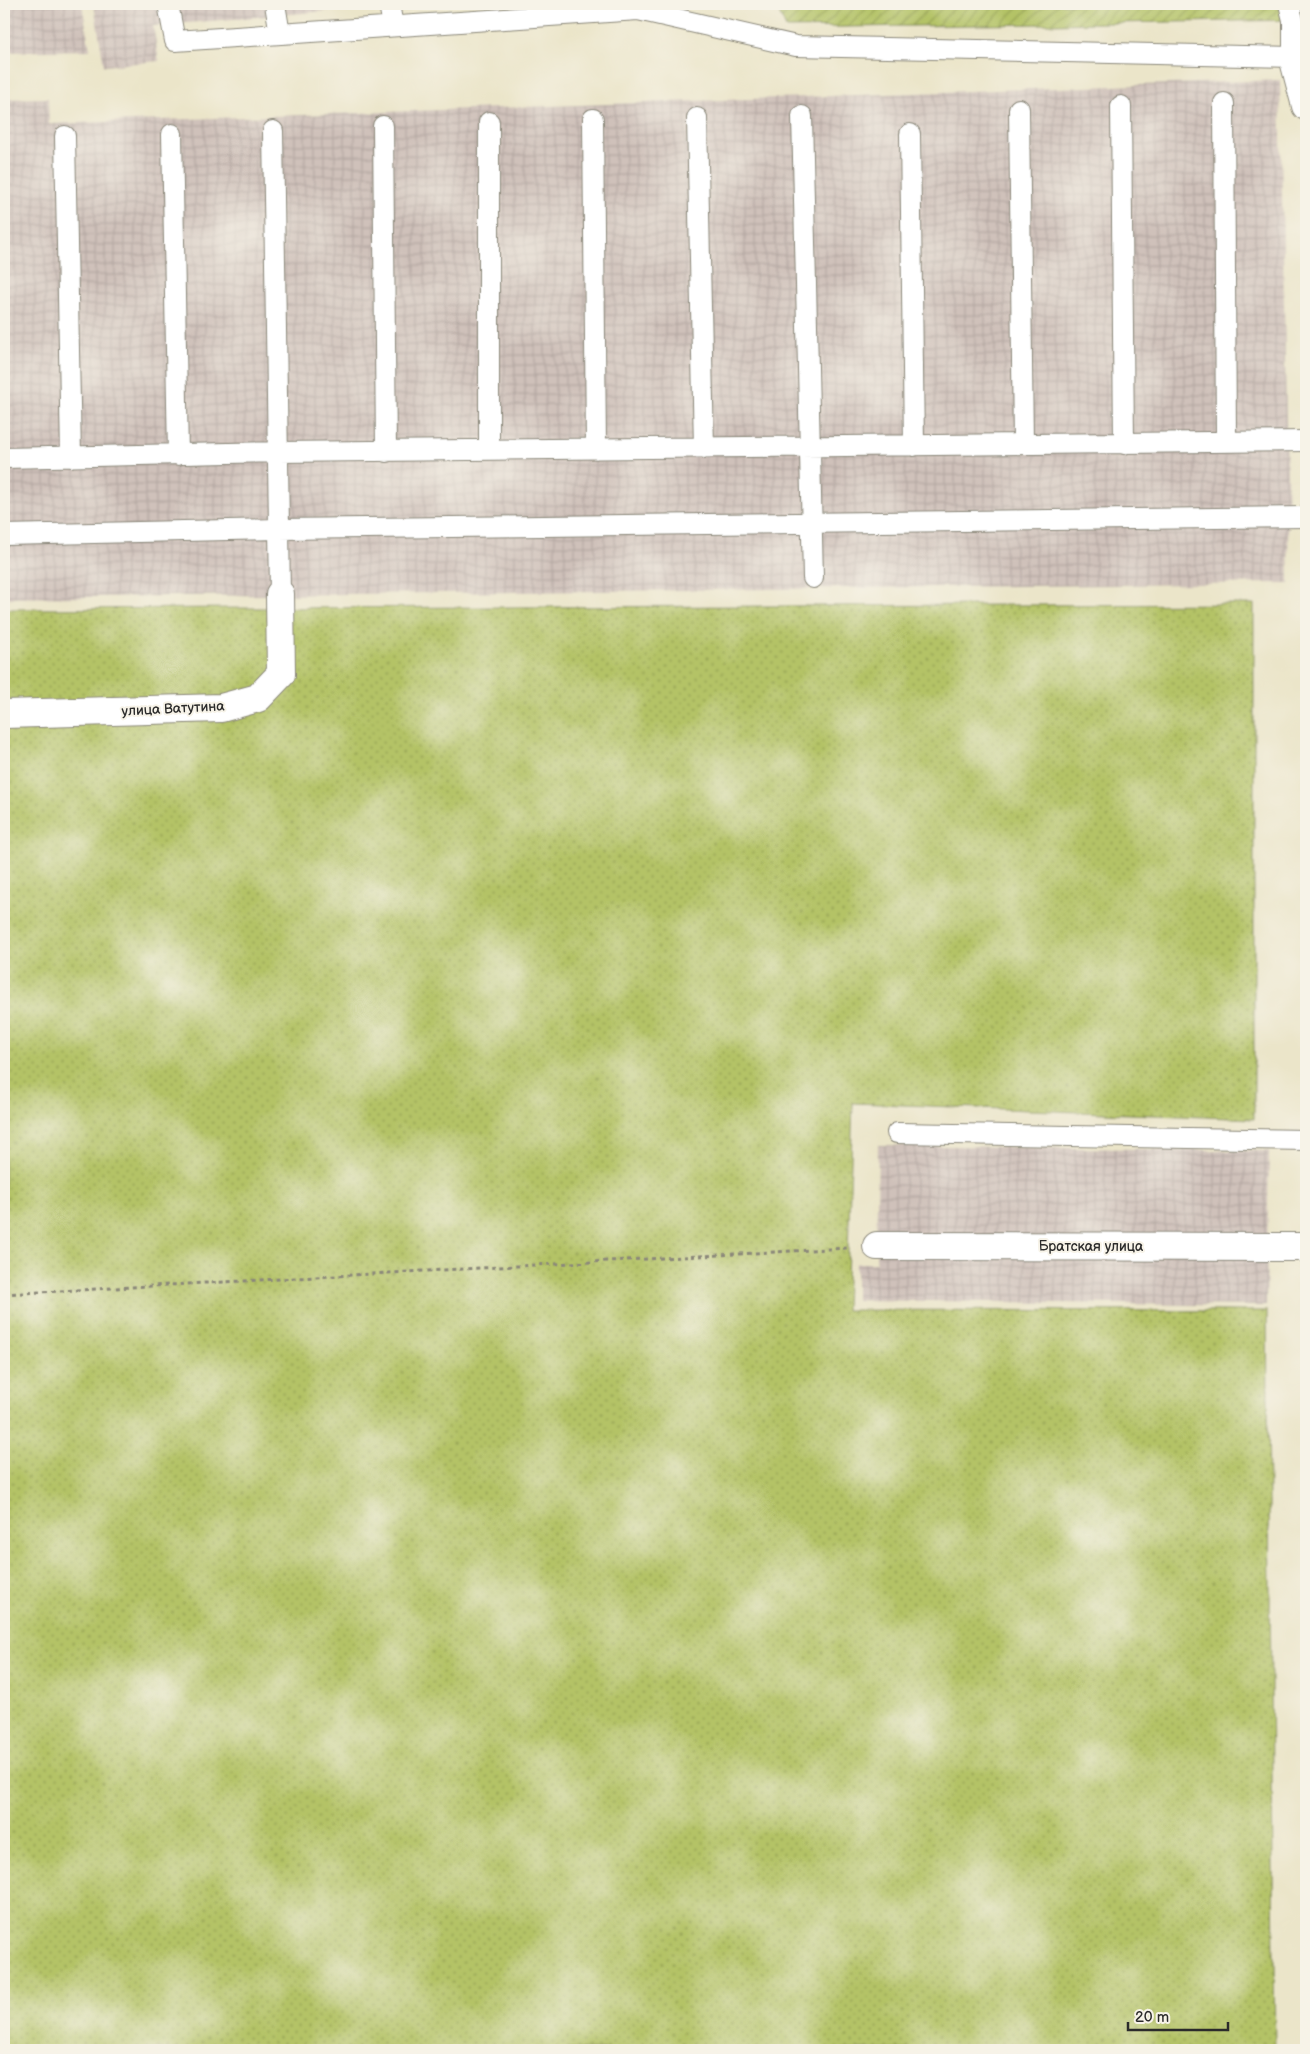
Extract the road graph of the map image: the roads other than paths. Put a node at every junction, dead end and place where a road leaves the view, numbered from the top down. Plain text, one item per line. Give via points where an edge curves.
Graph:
1 (168, 4) edge
2 (275, 4) edge
3 (389, 4) edge
4 (1289, 4) edge
5 (606, 8) edge
6 (503, 12) edge
7 (393, 26) junction
8 (280, 34) junction
9 (1293, 57) junction
10 (1224, 103) dead end
11 (1121, 106) dead end
12 (1306, 106) edge
13 (1019, 109) dead end
14 (802, 116) dead end
15 (697, 118) dead end
16 (592, 119) dead end
17 (489, 122) dead end
18 (383, 126) dead end
19 (274, 131) dead end
20 (172, 134) dead end
21 (910, 134) dead end
22 (65, 136) dead end
23 (1306, 441) edge
24 (1226, 442) junction
25 (1023, 444) junction
26 (1124, 444) junction
27 (811, 446) junction
28 (914, 446) junction
29 (704, 448) junction
30 (596, 449) junction
31 (489, 450) junction
32 (278, 452) junction
33 (386, 452) junction
34 (178, 455) junction
35 (71, 457) junction
36 (4, 458) edge
37 (1306, 517) edge
38 (812, 522) junction
39 (279, 529) junction
40 (4, 535) edge
41 (813, 578) dead end
42 (280, 594) joint
43 (4, 714) edge
44 (897, 1134) dead end
45 (1306, 1140) edge
46 (876, 1246) road end
47 (1306, 1247) edge

1 - 8 lane via 175,41
2 - 8 lane
3 - 7 lane
4 - 9 lane via 1294,20
5 - 6 lane
5 - 9 lane via 638,10 796,46
6 - 7 lane
7 - 8 lane
9 - 12 street
10 - 24 lane
11 - 26 lane
13 - 25 lane
14 - 27 lane
15 - 29 lane
16 - 30 lane
17 - 31 lane
18 - 33 lane
19 - 32 lane
20 - 34 lane
21 - 28 lane
22 - 35 lane
23 - 24 lane
24 - 26 lane
25 - 26 lane
25 - 28 lane
27 - 28 lane
27 - 29 lane
27 - 38 lane
29 - 30 lane
30 - 31 lane
31 - 33 lane
32 - 33 lane
32 - 34 lane
32 - 39 lane
34 - 35 lane
35 - 36 lane
37 - 38 lane
38 - 39 lane
38 - 41 lane
39 - 40 lane
39 - 42 lane
42 - 43 street, улица Ватутина via 281,674 258,698 221,708
44 - 45 lane
46 - 47 street, Братская улица

